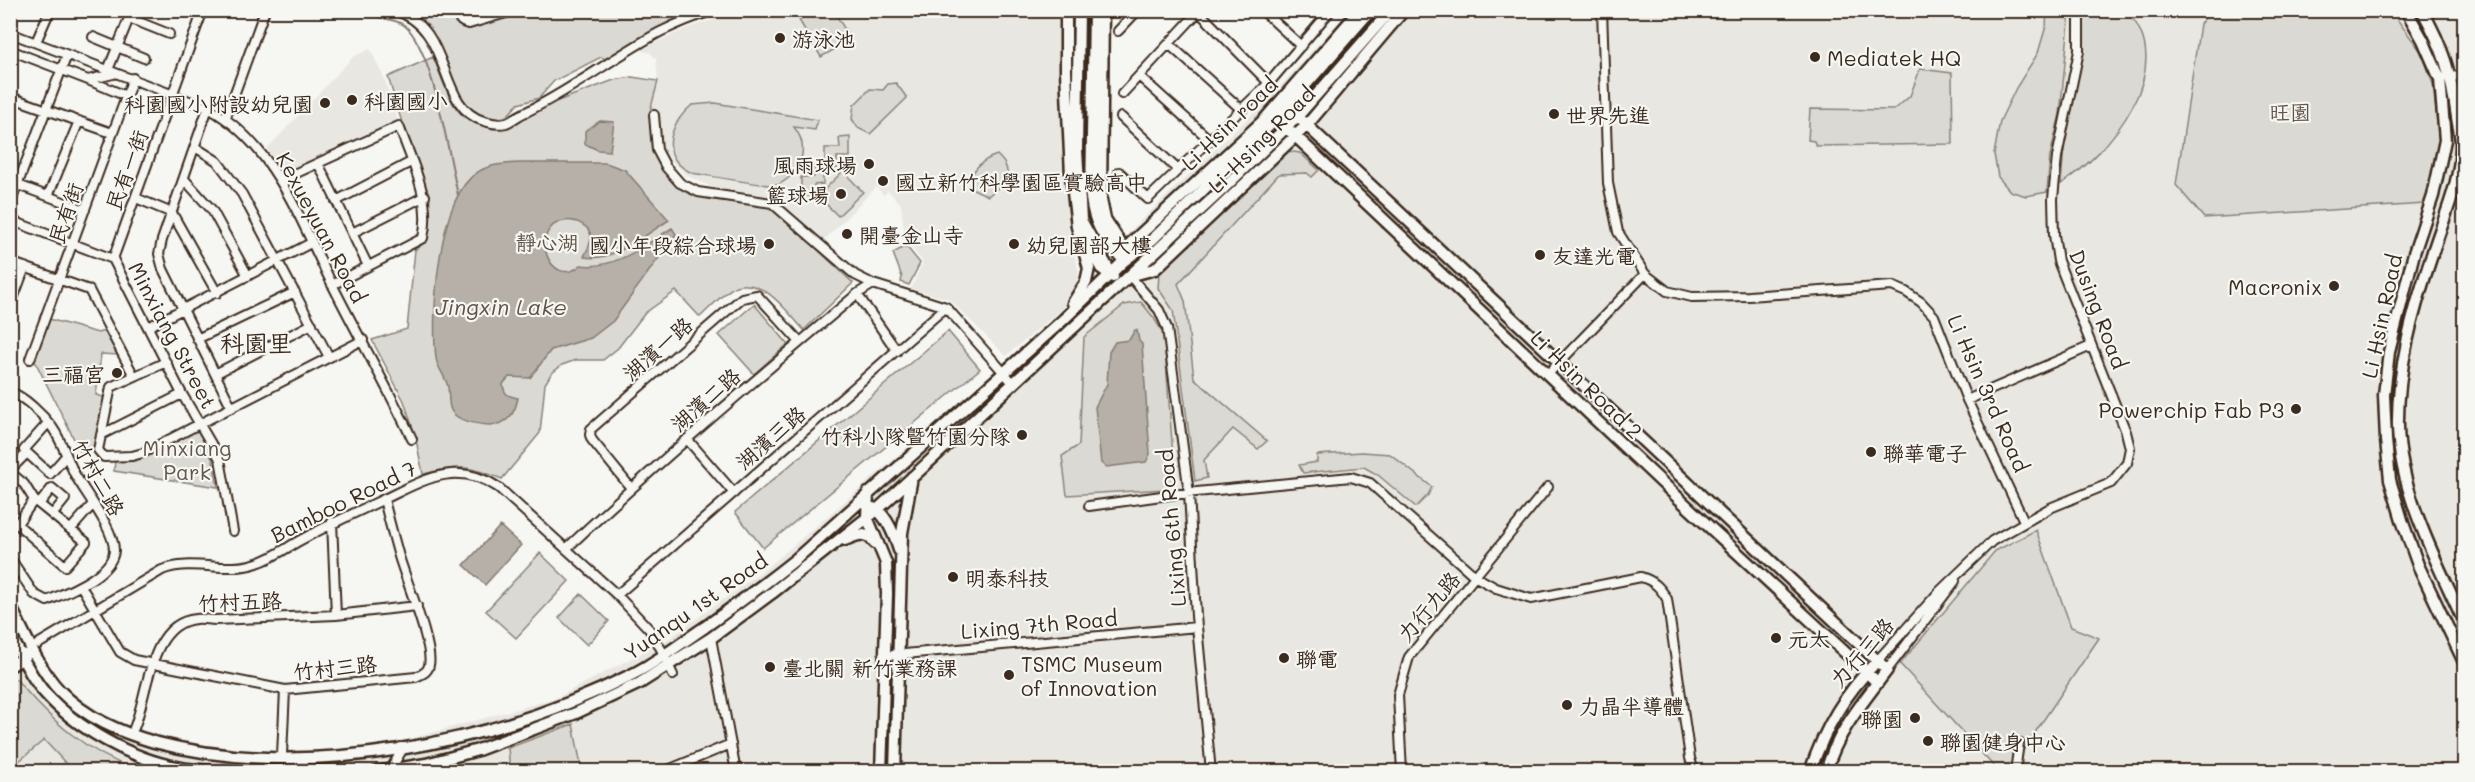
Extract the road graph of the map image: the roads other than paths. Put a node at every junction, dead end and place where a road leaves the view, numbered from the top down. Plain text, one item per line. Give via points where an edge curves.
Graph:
1 (50, 10) edge
2 (203, 10) edge
3 (265, 10) edge
4 (393, 10) edge
5 (456, 10) edge
6 (516, 10) edge
7 (716, 10) edge
8 (1066, 10) edge
9 (1079, 10) edge
10 (1094, 10) edge
11 (1103, 10) edge
12 (1138, 10) edge
13 (1262, 10) edge
14 (1360, 10) edge
15 (1371, 10) edge
16 (1391, 10) edge
17 (1404, 10) edge
18 (1602, 10) edge
19 (2079, 10) edge
20 (2406, 10) edge
21 (2422, 10) edge
22 (1199, 11) edge
23 (1329, 11) edge
24 (127, 14) edge
25 (1118, 31) dead end
26 (10, 33) edge
27 (170, 34) dead end
28 (93, 37) dead end
29 (36, 42) junction
30 (1169, 44) junction
31 (1301, 46) junction
32 (118, 47) junction
33 (10, 50) edge
34 (67, 55) junction
35 (144, 58) dead end
36 (61, 70) junction
37 (111, 72) junction
38 (1139, 76) junction
39 (2451, 76) junction
40 (133, 78) junction
41 (2464, 78) edge
42 (2440, 79) junction
43 (88, 80) junction
44 (1269, 83) junction
45 (173, 93) junction
46 (1122, 94) dead end
47 (126, 96) junction
48 (11, 99) edge
49 (1285, 104) junction
50 (208, 108) junction
51 (47, 109) junction
52 (1242, 110) junction
53 (654, 115) dead end
54 (1274, 115) junction
55 (226, 117) junction
56 (1121, 117) dead end
57 (1297, 117) junction
58 (79, 121) junction
59 (1307, 125) junction
60 (1286, 128) junction
61 (112, 133) junction
62 (1295, 136) junction
63 (1211, 141) junction
64 (195, 147) junction
65 (411, 162) junction
66 (318, 163) junction
67 (1178, 170) junction
68 (1119, 172) dead end
69 (183, 180) junction
70 (281, 180) junction
71 (14, 184) edge
72 (48, 196) junction
73 (425, 196) junction
74 (136, 198) junction
75 (336, 201) junction
76 (10, 204) edge
77 (85, 210) junction
78 (172, 213) junction
79 (10, 220) edge
80 (1077, 227) junction
81 (1100, 232) junction
82 (352, 233) junction
83 (311, 243) junction
84 (74, 244) junction
85 (1127, 245) junction
86 (113, 259) junction
87 (279, 260) junction
88 (1124, 261) junction
89 (10, 262) edge
90 (368, 266) junction
91 (25, 267) junction
92 (1110, 274) junction
93 (1645, 274) junction
94 (248, 276) junction
95 (1130, 276) junction
96 (61, 280) junction
97 (873, 284) junction
98 (1120, 284) junction
99 (332, 285) junction
100 (1143, 290) junction
101 (295, 291) junction
102 (217, 293) junction
103 (857, 294) junction
104 (10, 307) edge
105 (946, 307) junction
106 (182, 310) junction
107 (1064, 319) junction
108 (312, 324) junction
109 (148, 327) junction
110 (197, 339) junction
111 (363, 340) junction
112 (800, 342) junction
113 (2091, 346) junction
114 (897, 351) junction
115 (329, 357) junction
116 (30, 359) dead end
117 (166, 362) junction
118 (1560, 362) junction
119 (1004, 373) junction
120 (1549, 373) junction
121 (215, 374) junction
122 (134, 376) junction
123 (1013, 383) junction
124 (11, 393) edge
125 (182, 394) junction
126 (1967, 400) junction
127 (232, 408) junction
128 (48, 423) junction
129 (200, 425) junction
130 (101, 435) junction
131 (412, 439) dead end
132 (687, 439) junction
133 (27, 453) junction
134 (66, 456) junction
135 (10, 471) edge
136 (912, 477) junction
137 (1548, 487) dead end
138 (631, 488) junction
139 (734, 493) junction
140 (1189, 493) junction
141 (384, 499) junction
142 (37, 501) junction
143 (93, 504) junction
144 (1089, 507) dead end
145 (863, 509) junction
146 (53, 514) junction
147 (2024, 521) junction
148 (332, 522) junction
149 (71, 529) junction
150 (233, 531) dead end
151 (567, 549) junction
152 (824, 552) junction
153 (10, 558) edge
154 (902, 558) junction
155 (886, 563) junction
156 (1961, 572) junction
157 (1476, 577) junction
158 (81, 586) junction
159 (617, 595) junction
160 (10, 604) edge
161 (417, 606) junction
162 (95, 610) junction
163 (336, 615) junction
164 (2464, 622) edge
165 (1197, 627) junction
166 (10, 635) edge
167 (711, 638) junction
168 (34, 646) junction
169 (17, 653) edge
170 (899, 655) junction
171 (883, 656) junction
172 (1877, 661) junction
173 (2464, 662) edge
174 (152, 663) junction
175 (669, 665) junction
176 (10, 666) edge
177 (1887, 670) junction
178 (1865, 673) junction
179 (1877, 682) junction
180 (285, 690) junction
181 (134, 728) dead end
182 (2019, 743) dead end
183 (730, 744) junction
184 (282, 755) dead end
185 (392, 764) edge
186 (232, 771) edge
187 (377, 771) edge
188 (663, 771) edge
189 (736, 771) edge
190 (881, 771) edge
191 (895, 771) edge
192 (1211, 771) edge
193 (1402, 771) edge
194 (1694, 771) edge
195 (1810, 771) edge
196 (1826, 771) edge
197 (2016, 771) edge

1 - 29 street
2 - 45 street, 民有一街
3 - 55 street
4 - 7 street via 410,16 426,29 464,110 477,119 496,124 534,109 659,32
5 - 6 street via 459,19 469,24
8 - 80 street via 1071,175
9 - 92 street via 1077,140 1082,220
10 - 81 street via 1091,198
11 - 85 street via 1101,200 1105,219
12 - 25 street
13 - 31 street
14 - 49 street, Li Hsin road
15 - 49 street, Li Hsin Road
16 - 57 street, Li Hsin Road
17 - 59 street, Li-Hsing Road
18 - 93 street, Li Hsin 3rd Road via 1608,183 1618,232
19 - 113 street, Dusing Road via 2079,51 2057,157 2054,235 2058,261
20 - 42 street, Li Hsin Road
21 - 39 street, Li Hsin Road
22 - 30 street
22 - 44 street
23 - 31 street
24 - 27 street
24 - 32 street
26 - 29 street, Kexueyuan Road
28 - 32 street
29 - 34 street, Kexueyuan Road
30 - 38 street
30 - 52 street
31 - 44 street
32 - 35 street
32 - 37 street
33 - 36 street
34 - 36 street
34 - 37 street, Kexueyuan Road
36 - 43 street
36 - 51 street
37 - 40 street, Kexueyuan Road
37 - 43 street, Kexueyuan Road
38 - 46 street
38 - 63 street
39 - 41 street
39 - 42 street
39 - 164 street, Li Hsin Road via 2461,144 2455,186 2410,334 2403,364 2398,428 2405,474 2421,522
40 - 45 street, Kexueyuan Road
40 - 47 street, 民有街
42 - 173 street, Li Hsin Road via 2445,140 2390,352 2384,395 2385,429 2390,480 2402,521 2418,565
43 - 47 street
44 - 52 street
45 - 50 street, Kexueyuan Road
45 - 74 street, 民有一街
47 - 61 street, 民有街
48 - 51 street
49 - 54 street, Li Hsin road
49 - 57 street, Li Hsin Road 2
50 - 55 street, Kexueyuan Road
50 - 64 street
51 - 58 street
51 - 71 street
52 - 63 street
53 - 97 street via 657,150 680,183 698,192 772,203 855,275
54 - 60 street, Li Hsin Road 2
54 - 85 street, Li Hsin road
54 - 88 street, Li Hsin Road via 1153,239
55 - 70 street, Kexueyuan Road via 259,150
56 - 67 street
57 - 59 street, Li Hsin Road 2
57 - 60 street, Li Hsin Road
58 - 61 street
58 - 72 street
59 - 62 street, Li-Hsing Road
59 - 118 street, Li Hsin Road 2
60 - 62 street, Li Hsin Road 2
60 - 95 street, Li Hsin Road
61 - 77 street, 民有街
62 - 95 street, Li-Hsing Road via 1155,269
62 - 120 street, Li Hsin Road 2
63 - 67 street
64 - 69 street
64 - 87 street via 217,161 242,194
65 - 66 street via 399,126
65 - 73 street
65 - 75 street
66 - 70 street
66 - 75 street
67 - 68 street via 1148,199
69 - 78 street
69 - 94 street via 212,210
70 - 83 street, Kexueyuan Road
71 - 72 street
71 - 76 street
72 - 77 street
73 - 82 street
73 - 90 street via 423,238
74 - 78 street
74 - 86 street, 民有一街
75 - 82 street
77 - 84 street, 民有街
78 - 102 street
78 - 106 street via 159,254
79 - 84 street, Minxiang Street
80 - 92 street via 1101,268
80 - 107 street via 1089,268 1086,282
81 - 85 street
81 - 88 street
82 - 90 street
83 - 87 street
83 - 99 street, Kexueyuan Road
84 - 86 street, Minxiang Street
84 - 96 street, 民有街
85 - 88 street
86 - 109 street, Minxiang Street
87 - 94 street
87 - 101 street
88 - 92 street, Li Hsin Road
88 - 95 street
89 - 91 street
90 - 99 street
91 - 96 street
91 - 104 street
92 - 98 street
92 - 107 street, Li Hsin Road
93 - 118 street
93 - 126 street, Li Hsin 3rd Road via 1667,291 1692,297 1892,286 1922,302 1934,316
94 - 102 street
95 - 98 street, Li Hsin Road
95 - 100 street, Lixing 6th Road
96 - 116 street, 民有街
96 - 122 street via 89,290
97 - 103 street, 湖濱二路
97 - 105 street
98 - 100 street
98 - 123 street, Yuanqu 1st Road
99 - 111 street, Kexueyuan Road
100 - 140 street, Lixing 6th Road via 1167,328
101 - 108 street
101 - 110 street
102 - 106 street
103 - 112 street, 湖濱二路
103 - 114 street
105 - 114 street, 湖濱三路
105 - 119 street
106 - 109 street
106 - 110 street
107 - 119 street
108 - 115 street
108 - 121 street
109 - 117 street, Minxiang Street
110 - 121 street
111 - 115 street
111 - 131 street, Kexueyuan Road
112 - 132 street, 湖濱二路
112 - 138 street, 湖濱一路 via 757,295 742,298 729,309 591,429 592,440
113 - 126 street
113 - 147 street, Dusing Road via 2126,432 2130,447 2127,463 2111,483
114 - 139 street, 湖濱三路
115 - 127 street
117 - 122 street
117 - 125 street, Minxiang Street
118 - 120 street
118 - 172 street, Li Hsin Road 2
119 - 123 street
119 - 145 street via 868,491
120 - 178 street, Li Hsin Road 2
121 - 127 street
122 - 130 street via 111,387
123 - 136 street, Yuanqu 1st Road
124 - 128 street, 竹村二路 via 19,395
125 - 129 street, Minxiang Street
125 - 130 street
126 - 147 street, Li Hsin 3rd Road
127 - 129 street
128 - 133 street via 24,450
128 - 134 street, 竹村二路
129 - 130 street via 132,456 104,457 98,450
129 - 150 street, Minxiang Street via 220,459
132 - 138 street, 湖濱二路
132 - 139 street
133 - 134 street via 50,474
133 - 135 street
134 - 143 street, 竹村二路
135 - 142 street
136 - 145 street, Yuanqu 1st Road
136 - 154 street via 905,509
137 - 157 street, 力行九路
138 - 151 street, 湖濱二路
139 - 159 street, 湖濱三路
140 - 144 street
140 - 157 street via 1359,478 1370,483
140 - 165 street, Lixing 6th Road
141 - 148 street, Bamboo Road 7
141 - 151 street, Bamboo Road 7 via 424,479 458,474 480,477 499,488
141 - 161 street, 竹村三路 via 398,555
142 - 146 street
142 - 146 street via 52,488 65,499
142 - 149 street via 17,524 65,566 86,542
143 - 149 street
143 - 158 street, 竹村二路 via 114,551 109,563
145 - 152 street, Yuanqu 1st Road
145 - 154 street via 896,541
145 - 155 street
145 - 175 street, Yuanqu 1st Road via 796,559
146 - 149 street
147 - 156 street via 1992,541
148 - 162 street, Bamboo Road 7 via 260,563 232,567 175,565
148 - 163 street
151 - 159 street, Bamboo Road 7
152 - 155 street via 857,534 868,536
152 - 167 street, Yuanqu 1st Road
153 - 158 street, 竹村二路 via 34,594 47,601
154 - 170 street
155 - 171 street
156 - 172 street, 力行三路
156 - 177 street
157 - 193 street, 力行九路 via 1409,657 1398,695
157 - 194 street via 1532,599 1641,577 1657,584 1667,599
158 - 162 street, 竹村三路
159 - 175 street, Bamboo Road 7 via 649,629
160 - 168 street, Yuanqu 1st Road
161 - 163 street, 竹村五路
161 - 180 street, 竹村三路 via 429,656 426,672 416,677
162 - 168 street, Bamboo Road 7
162 - 174 street, 竹村三路 via 120,652 134,660
163 - 174 street, 竹村五路 via 195,619 170,633
165 - 170 street, Lixing 7th Road
165 - 192 street, Lixing 6th Road
166 - 169 street
167 - 175 street, Yuanqu 1st Road
167 - 183 street
168 - 169 street
168 - 185 street, Yuanqu 1st Road via 59,691 96,719 131,735 211,757 281,763
169 - 176 street
169 - 186 street via 44,693 96,735 122,749 175,767
170 - 171 street, Lixing 7th Road
170 - 191 street
171 - 190 street
172 - 177 street, Li Hsin Road 2
172 - 178 street, 力行三路
174 - 180 street, 竹村三路
174 - 181 street, 竹村五路
175 - 185 street, Yuanqu 1st Road via 629,688 526,733 426,764
175 - 185 street, Yuanqu 1st Road via 633,674 515,724 401,750
177 - 179 street
178 - 179 street, Li Hsin Road 2
178 - 195 street, 力行三路 via 1832,717
179 - 196 street via 1840,737
180 - 184 street
182 - 197 street
183 - 188 street
183 - 189 street
185 - 187 street, Yuanqu 1st Road

